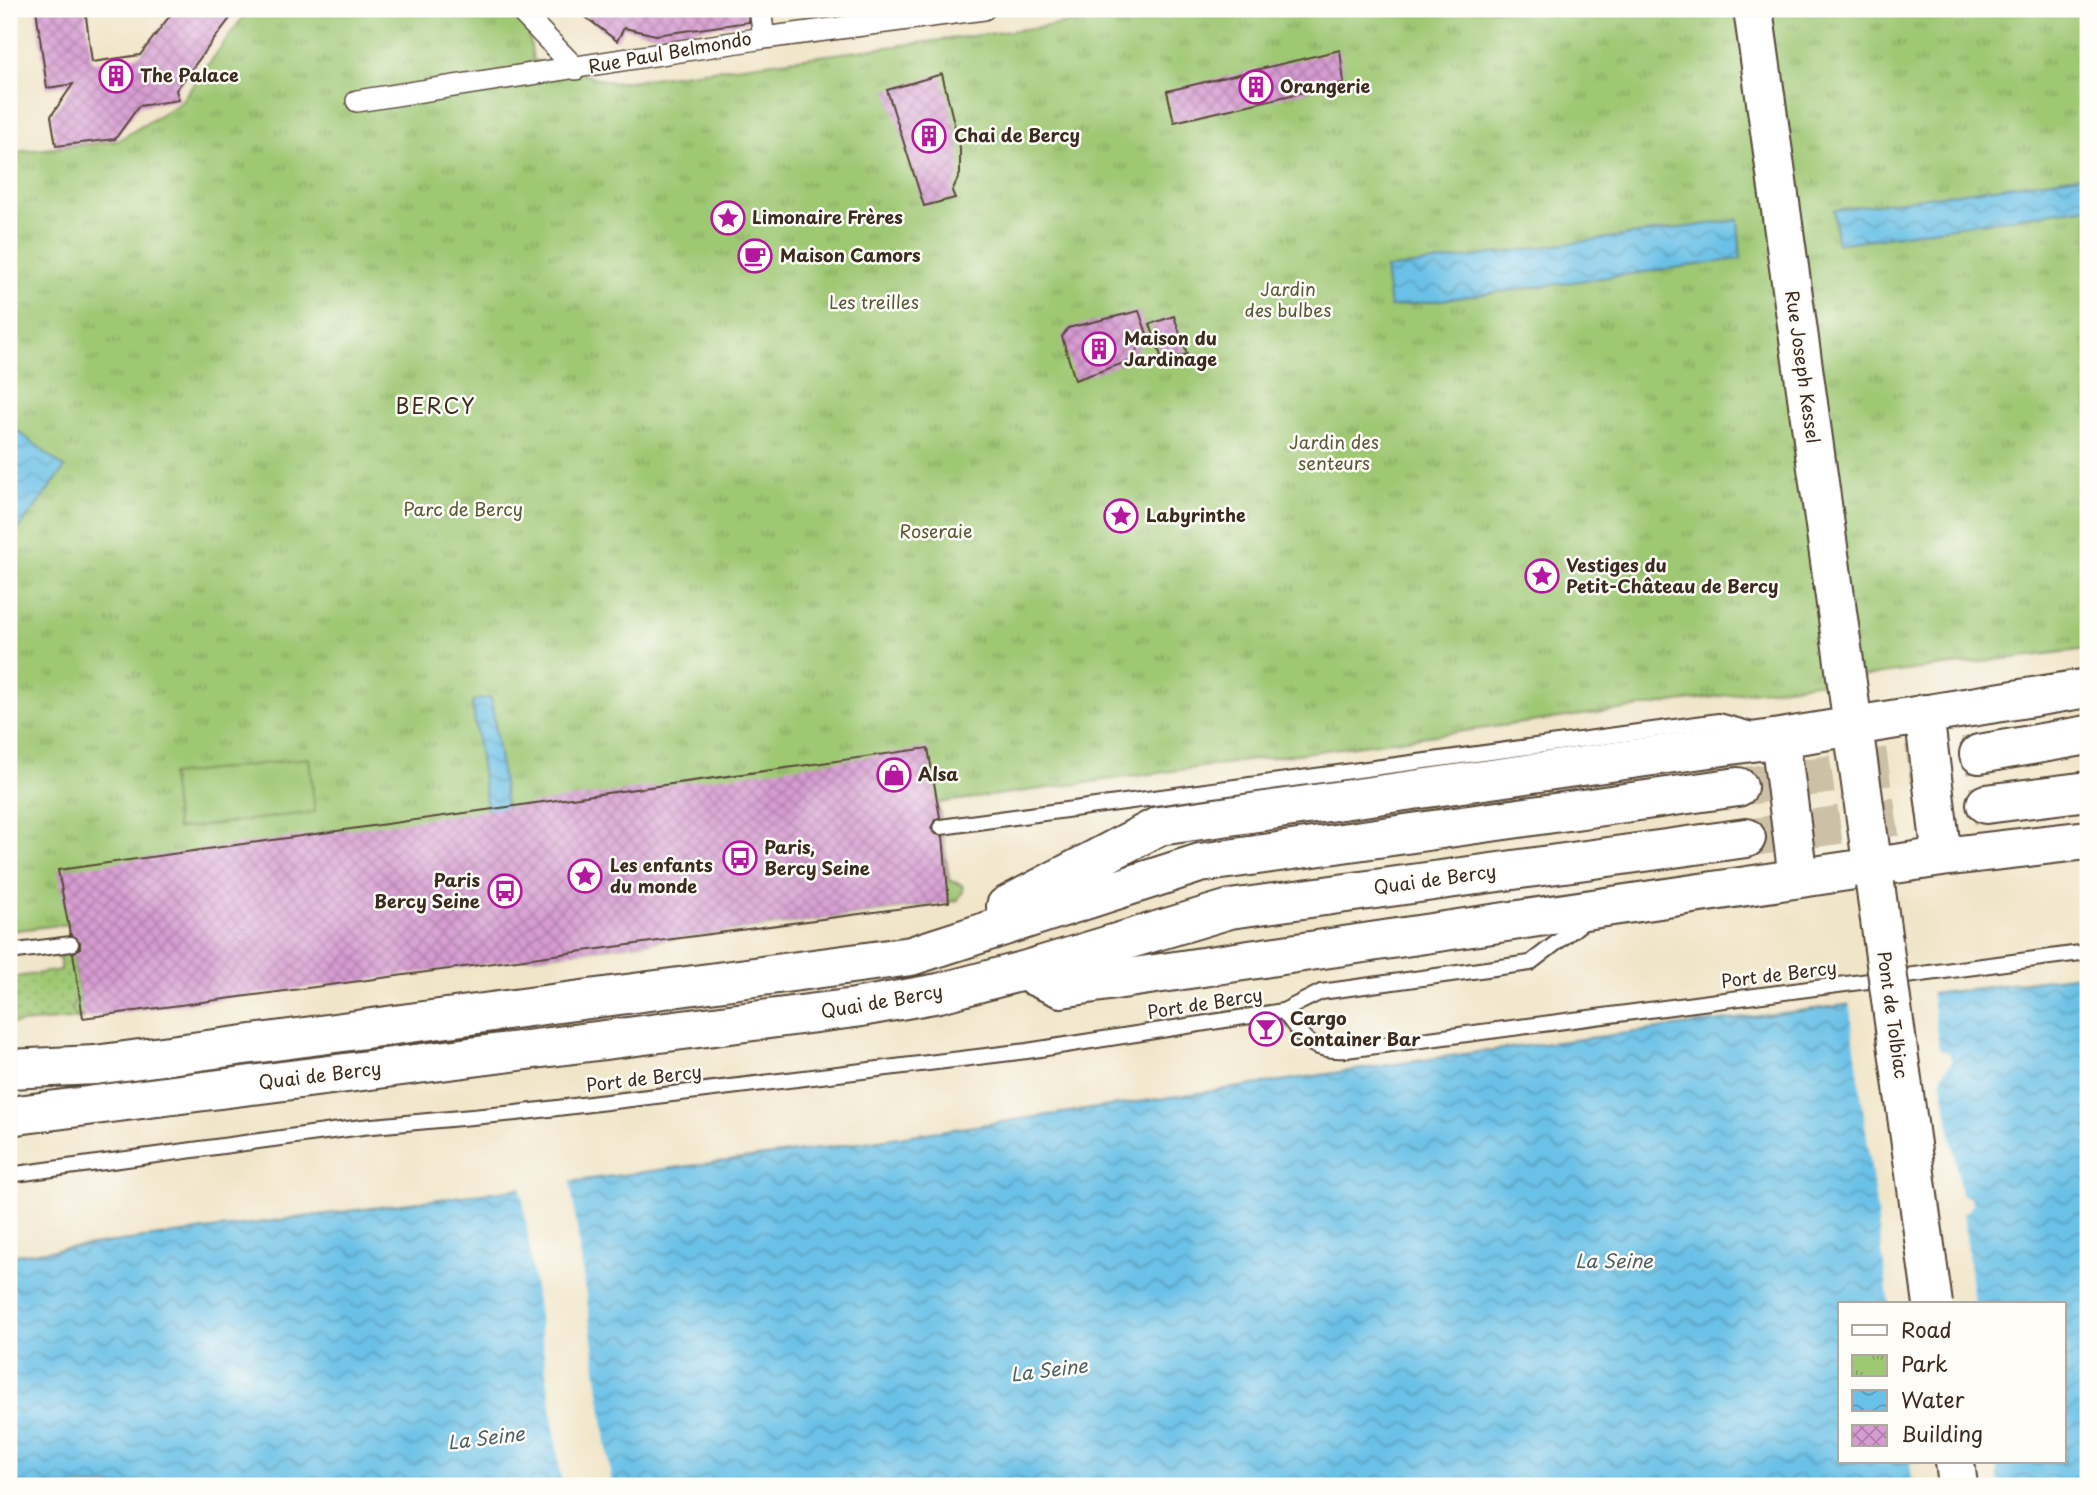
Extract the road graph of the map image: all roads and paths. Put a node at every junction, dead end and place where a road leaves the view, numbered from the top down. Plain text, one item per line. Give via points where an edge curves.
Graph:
1 (519, 9) edge
2 (760, 9) edge
3 (984, 9) edge
4 (1753, 9) edge
5 (764, 38) junction
6 (576, 69) junction
7 (357, 101) dead end
8 (2088, 688) edge
9 (1924, 714) junction
10 (1852, 725) junction
11 (2088, 735) edge
12 (1780, 738) junction
13 (1979, 754) tunnel mouth
14 (1738, 787) tunnel mouth
15 (2088, 791) edge
16 (1986, 804) tunnel mouth
17 (941, 827) dead end
18 (1746, 838) tunnel mouth
19 (2088, 840) edge
20 (1942, 857) junction
21 (1873, 877) junction
22 (1798, 878) junction
23 (1602, 907) junction
24 (71, 944) dead end
25 (2088, 952) edge
26 (9, 953) edge
27 (911, 956) junction
28 (1023, 971) junction
29 (1283, 1011) junction
30 (17, 1067) edge
31 (9, 1116) edge
32 (9, 1175) edge
33 (1933, 1302) edge
34 (1955, 1464) edge
35 (1958, 1486) edge

1 - 6 street
2 - 5 street
3 - 5 street, Rue Paul Belmondo
4 - 10 main road, Rue Joseph Kessel
5 - 6 street, Rue Paul Belmondo
6 - 7 street, Rue Paul Belmondo
8 - 9 main road
9 - 10 main road
9 - 20 main road
10 - 12 main road
10 - 21 main road, Pont de Tolbiac
11 - 13 main road
12 - 17 lane via 1719,721
12 - 22 main road
12 - 27 main road via 1159,827
14 - 27 main road via 1200,863
15 - 16 main road
18 - 28 main road, Quai de Bercy via 1230,909
19 - 20 main road
20 - 21 main road
21 - 22 main road
21 - 33 main road, Pont de Tolbiac, bridge
22 - 23 main road
23 - 28 main road via 1061,988
23 - 29 lane, Port de Bercy via 1530,963 1321,992
24 - 26 lane
25 - 29 lane, Port de Bercy via 1346,1050 1324,1051 1310,1044
27 - 30 main road via 95,1066
28 - 31 main road, Quai de Bercy via 855,1009
29 - 32 lane, Port de Bercy via 1014,1053 362,1127
34 - 35 main road

